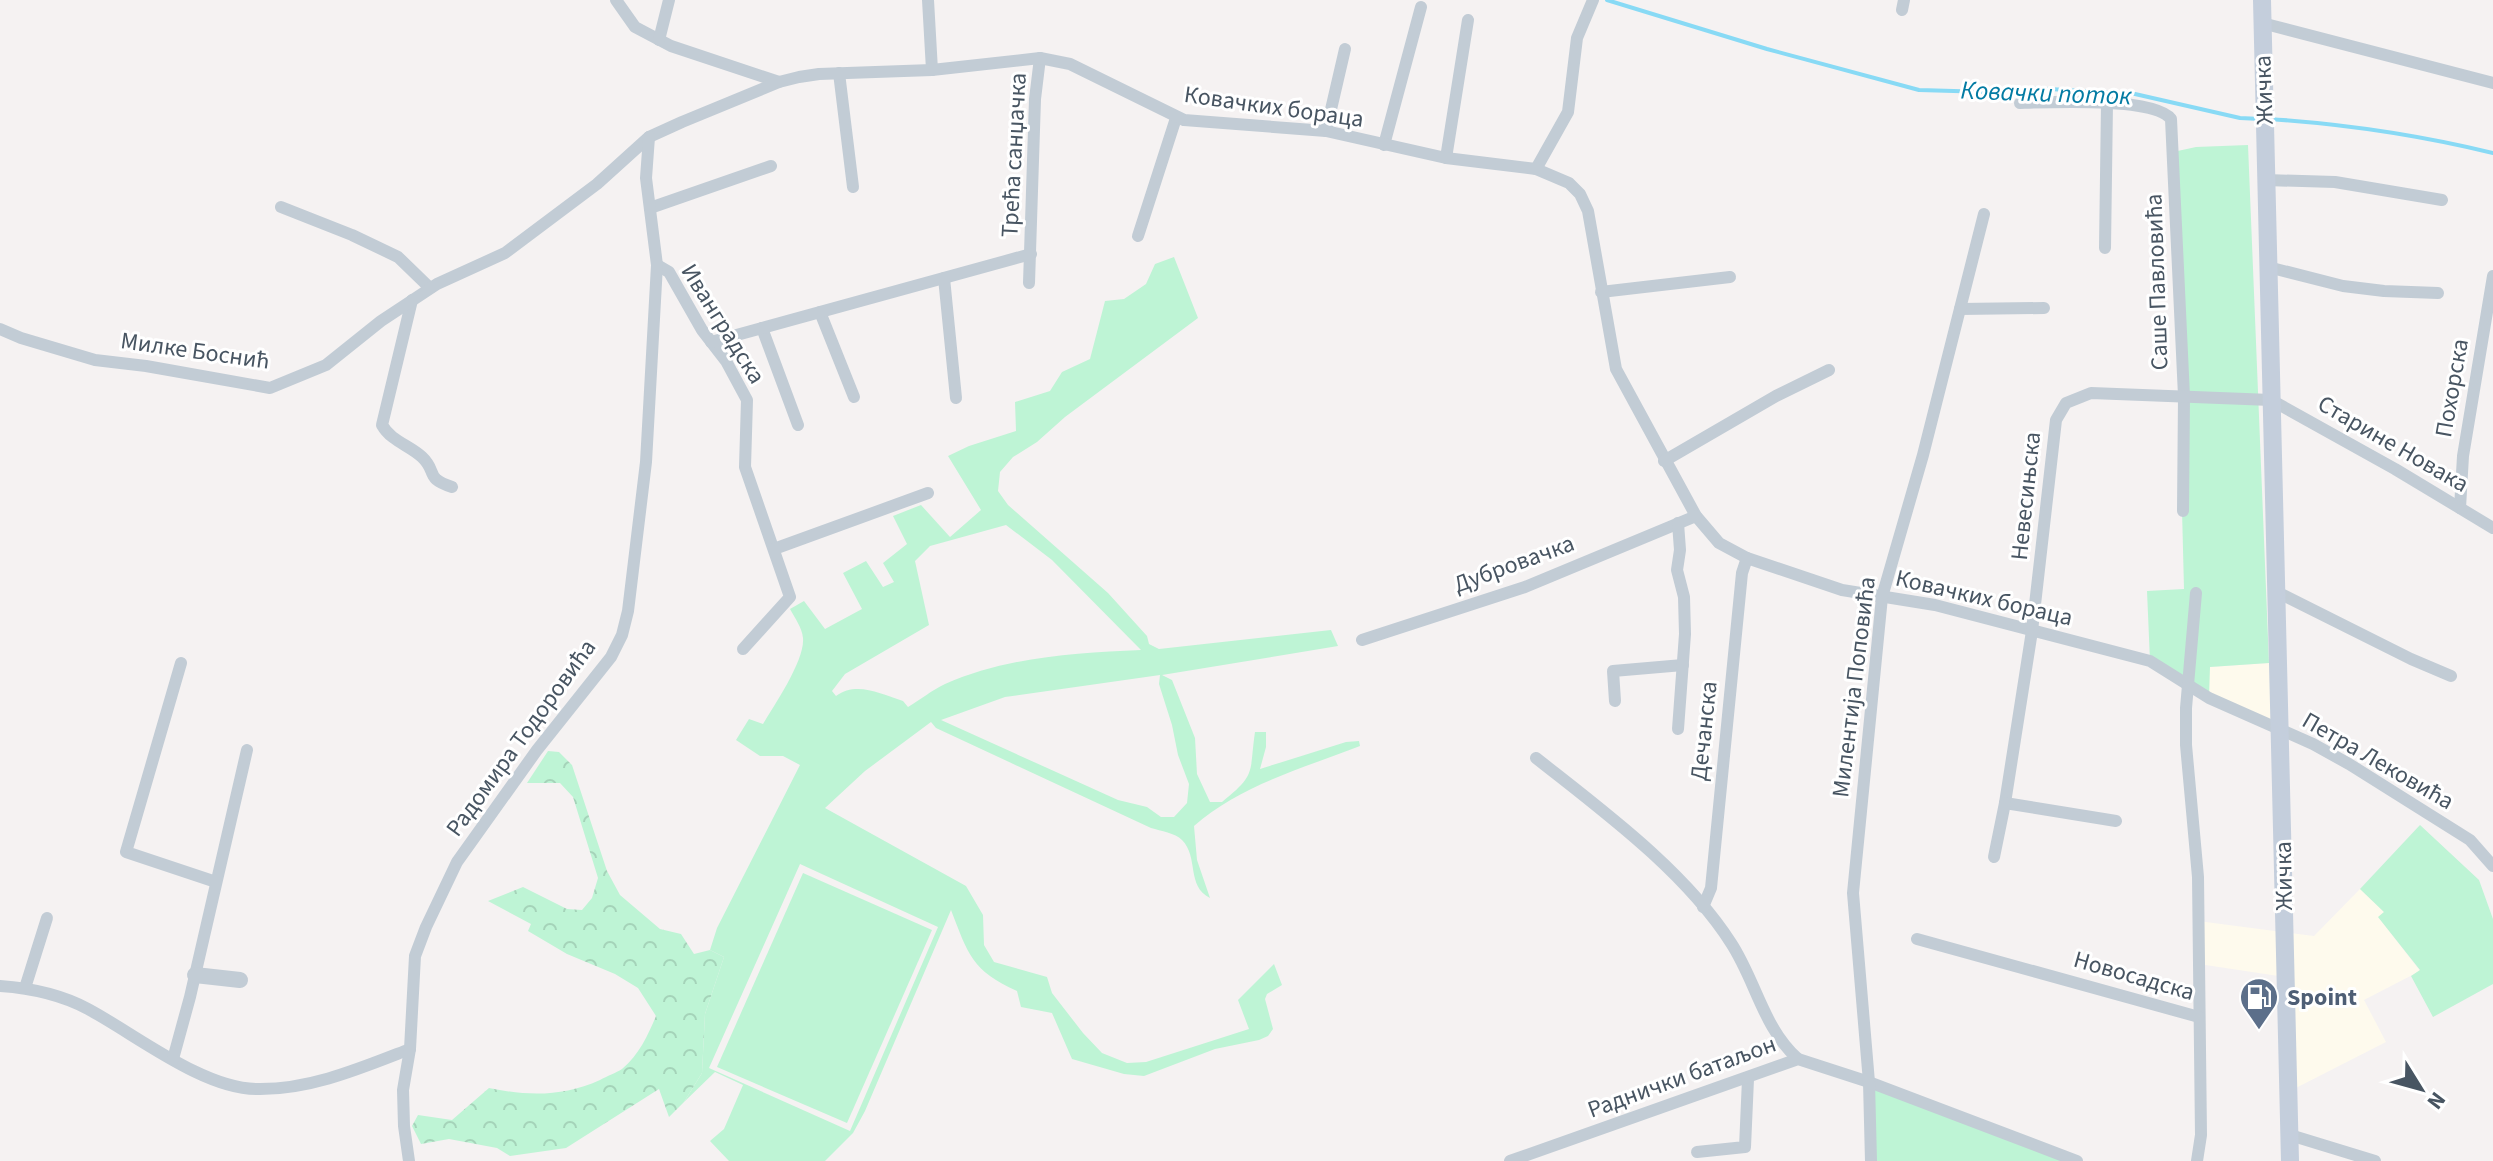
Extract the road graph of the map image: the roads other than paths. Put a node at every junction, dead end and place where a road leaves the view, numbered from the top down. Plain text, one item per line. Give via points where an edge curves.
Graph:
1 (616, 0) edge
2 (669, 0) edge
3 (928, 0) edge
4 (2262, 0) edge
5 (1590, 5) edge
6 (1421, 7) dead end
7 (1468, 20) dead end
8 (2262, 23) junction
9 (659, 40) junction
10 (1345, 49) dead end
11 (1040, 58) junction
12 (932, 70) junction
13 (839, 73) junction
14 (779, 82) junction
15 (2493, 83) edge
16 (2020, 103) dead end
17 (2107, 103) junction
18 (1176, 118) junction
19 (1326, 131) junction
20 (649, 137) junction
21 (1384, 145) junction
22 (1446, 158) junction
23 (771, 166) dead end
24 (1536, 169) junction
25 (2266, 180) junction
26 (853, 187) dead end
27 (2442, 200) dead end
28 (281, 207) dead end
29 (650, 208) junction
30 (1984, 214) dead end
31 (1138, 236) dead end
32 (2105, 248) dead end
33 (1031, 254) junction
34 (657, 265) junction
35 (2268, 267) junction
36 (2493, 276) edge
37 (1730, 277) dead end
38 (944, 278) junction
39 (1029, 283) dead end
40 (430, 288) junction
41 (1601, 292) junction
42 (2438, 293) dead end
43 (412, 300) junction
44 (2044, 308) dead end
45 (1960, 309) junction
46 (820, 312) junction
47 (762, 328) junction
48 (0, 329) edge
49 (711, 342) junction
50 (1829, 370) dead end
51 (2184, 396) junction
52 (854, 397) dead end
53 (956, 398) dead end
54 (2271, 400) junction
55 (798, 425) dead end
56 (1664, 461) junction
57 (452, 487) dead end
58 (928, 493) dead end
59 (2460, 508) junction
60 (2183, 511) dead end
61 (1696, 516) junction
62 (1678, 523) junction
63 (2493, 528) edge
64 (774, 549) junction
65 (1747, 558) junction
66 (2277, 592) junction
67 (2196, 593) dead end
68 (1882, 597) junction
69 (2032, 631) junction
70 (1362, 640) dead end
71 (743, 649) dead end
72 (181, 663) dead end
73 (1683, 665) junction
74 (2451, 676) dead end
75 (2188, 685) junction
76 (1615, 701) dead end
77 (1678, 729) dead end
78 (2280, 731) junction
79 (247, 750) dead end
80 (1536, 758) dead end
81 (2005, 803) junction
82 (2116, 821) dead end
83 (1994, 857) dead end
84 (2492, 862) edge
85 (216, 882) junction
86 (1703, 907) junction
87 (47, 918) dead end
88 (1917, 939) dead end
89 (195, 975) junction
90 (240, 980) dead end
91 (0, 986) edge
92 (25, 988) junction
93 (2199, 1017) junction
94 (410, 1049) junction
95 (173, 1059) junction
96 (1798, 1059) junction
97 (1748, 1079) junction
98 (1869, 1082) junction
99 (2290, 1135) junction
100 (1697, 1152) dead end
101 (409, 1161) edge
102 (1510, 1161) edge
103 (1871, 1161) edge
104 (2077, 1161) edge
105 (2197, 1161) edge
106 (2290, 1161) edge
107 (2375, 1161) edge

1 - 9 street, Ковачких бораца via 635,27
2 - 9 street
3 - 12 street
4 - 8 main road, Жичка
5 - 24 street via 1577,38 1568,112
6 - 21 street
7 - 22 street
8 - 15 street
8 - 25 main road, Жичка
9 - 14 street, Ковачких бораца
10 - 19 street
11 - 12 street, Ковачких бораца
11 - 18 street, Ковачких бораца via 1070,64
11 - 33 street, Трећа санџачка
12 - 13 street, Ковачких бораца
13 - 14 street, Ковачких бораца
13 - 26 street
14 - 20 street, Ковачких бораца
16 - 17 street, Саше Павловића
17 - 32 street, Саше Павловића
17 - 51 street, Саше Павловића via 2154,109 2171,119
18 - 19 street, Ковачких бораца
18 - 31 street
19 - 21 street, Ковачких бораца
20 - 29 street, Радомира Тодоровића
20 - 40 street, Милке Боснић via 505,253
21 - 22 street, Ковачких бораца
22 - 24 street, Ковачких бораца
23 - 29 street
24 - 41 street, Ковачких бораца via 1569,183 1580,194 1593,233
25 - 27 street via 2335,182
25 - 35 main road, Жичка
28 - 40 street via 398,257
29 - 34 street, Радомира Тодоровића
30 - 45 street, Милентија Поповића
33 - 38 street, Трећа санџачка
33 - 39 street, Трећа санџачка
34 - 49 street, Иванградска via 669,272
34 - 94 street, Радомира Тодоровића via 646,462 622,635 611,657 457,862 415,956
35 - 42 street via 2343,286
35 - 54 main road, Жичка
36 - 59 street, Похорска via 2463,456
37 - 41 street
38 - 46 street, Трећа санџачка
38 - 53 street
40 - 43 street, Милке Боснић
41 - 56 street, Ковачких бораца via 1616,369
43 - 48 street, Милке Боснић via 326,365 270,388 95,360
43 - 57 street via 382,425 425,459 437,482
44 - 45 street
45 - 68 street, Милентија Поповића
46 - 47 street, Трећа санџачка
46 - 52 street
47 - 49 street, Трећа санџачка
47 - 55 street
49 - 64 street, Иванградска via 747,400 745,467
50 - 56 street
51 - 54 street, Невесињска
51 - 60 street, Саше Павловића
51 - 69 street, Невесињска via 2091,393 2060,411
54 - 59 street, Старине Новака
54 - 66 main road, Жичка
56 - 61 street, Ковачких бораца
58 - 64 street
59 - 63 street, Старине Новака
61 - 62 street, Дубровачка
61 - 65 street, Ковачких бораца via 1719,543
62 - 70 street, Дубровачка via 1525,587
62 - 73 street
64 - 71 street, Иванградска via 790,597
65 - 68 street, Ковачких бораца via 1842,590
65 - 86 street, Дечанска via 1711,888
66 - 74 street
66 - 78 main road, Жичка
67 - 75 street
68 - 69 street, Ковачких бораца
68 - 98 street, Милентија Поповића via 1853,893
69 - 75 street, Ковачких бораца via 2150,661
69 - 81 street, Невесињска
72 - 85 street via 126,852
73 - 76 street via 1613,671
73 - 77 street
75 - 78 street, Ковачких бораца
75 - 93 street
78 - 84 street, Петра Лековића via 2349,764 2470,840
78 - 99 main road, Жичка
79 - 85 street
80 - 86 street via 1629,832
81 - 82 street
81 - 83 street, Невесињска
85 - 89 street
86 - 96 street via 1732,944 1779,1039
87 - 92 street
88 - 93 street, Новосадска
89 - 90 street
89 - 95 street
91 - 92 street
92 - 95 street via 85,1008
93 - 105 street, Новосадска
94 - 95 street via 313,1083 255,1090 208,1078
94 - 101 street, Радомира Тодоровића via 403,1090
96 - 97 street, Раднички батаљон
96 - 98 street, Раднички батаљон
97 - 100 street via 1745,1147
97 - 102 street, Раднички батаљон
98 - 103 street
98 - 104 street, Раднички батаљон
99 - 106 main road, Жичка
99 - 107 street

